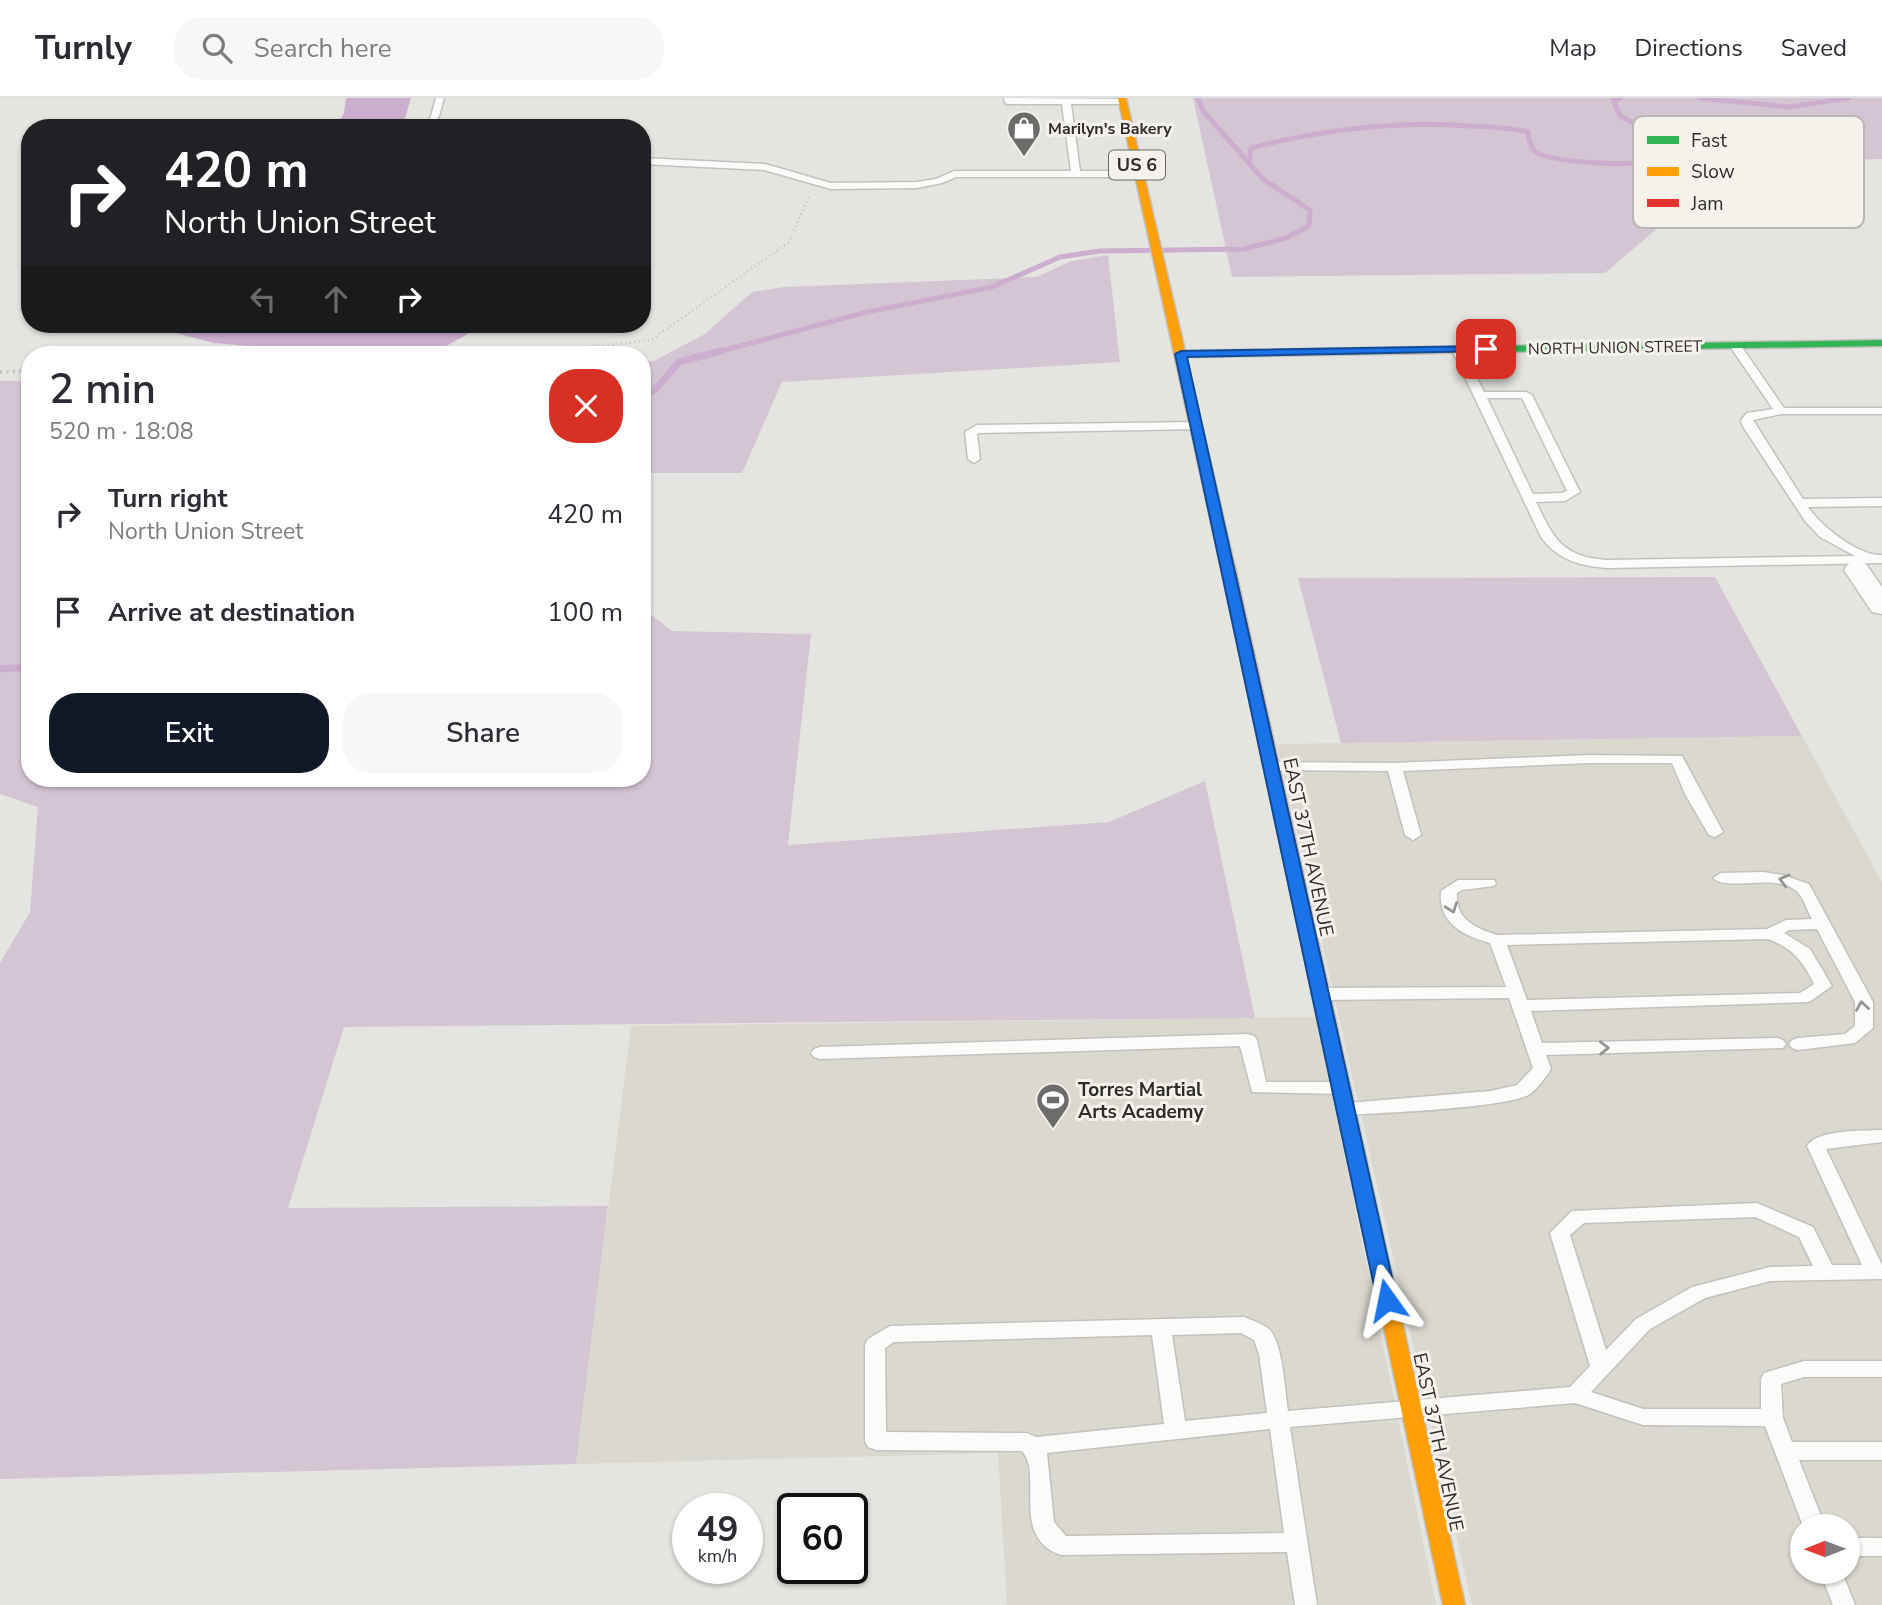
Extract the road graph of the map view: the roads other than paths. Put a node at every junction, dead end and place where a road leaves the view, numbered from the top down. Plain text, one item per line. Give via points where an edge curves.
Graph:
1 (440, 98) edge
2 (1008, 98) edge
3 (1067, 99) edge
4 (1122, 99) edge
5 (433, 119) edge
6 (651, 161) edge
7 (1076, 173) junction
8 (1139, 174) junction
9 (1882, 343) edge
10 (1735, 345) junction
11 (1458, 350) junction
12 (1181, 354) junction
13 (1480, 395) junction
14 (1781, 411) junction
15 (1882, 411) edge
16 (1196, 426) junction
17 (974, 459) dead end
18 (1530, 498) junction
19 (1882, 502) edge
20 (1799, 503) junction
21 (1870, 563) edge
22 (1882, 606) edge
23 (1270, 765) junction
24 (1394, 766) junction
25 (1715, 832) dead end
26 (1413, 835) dead end
27 (1721, 878) dead end
28 (1488, 883) dead end
29 (1823, 924) junction
30 (1770, 934) junction
31 (1497, 940) junction
32 (1320, 994) junction
33 (1518, 999) junction
34 (1777, 1044) dead end
35 (1798, 1044) dead end
36 (1535, 1049) junction
37 (820, 1053) dead end
38 (1341, 1088) junction
39 (1345, 1109) junction
40 (1882, 1136) edge
41 (1878, 1272) edge
42 (1826, 1273) junction
43 (1161, 1327) junction
44 (1601, 1368) junction
45 (1882, 1369) edge
46 (1575, 1395) junction
47 (1411, 1408) junction
48 (1772, 1418) junction
49 (1279, 1420) junction
50 (1176, 1431) junction
51 (1033, 1446) junction
52 (1785, 1451) junction
53 (1882, 1451) edge
54 (1809, 1514) edge
55 (1297, 1542) junction
56 (1860, 1547) edge
57 (1882, 1547) edge
58 (1836, 1584) edge
59 (1306, 1605) edge
60 (1454, 1605) edge
61 (1844, 1605) edge

1 - 5 lane
2 - 3 lane
3 - 4 lane
3 - 7 lane
4 - 8 main road, EAST 37TH AVENUE / US 6
6 - 7 lane via 765,167 831,186 917,185 954,174
7 - 8 lane
8 - 12 main road, EAST 37TH AVENUE / US 6
9 - 10 main road, NORTH UNION STREET
10 - 11 main road, NORTH UNION STREET
10 - 14 lane
11 - 12 main road, NORTH UNION STREET
11 - 13 lane
12 - 16 main road, EAST 37TH AVENUE / US 6
13 - 18 lane
13 - 18 lane via 1526,395 1574,492 1565,497
14 - 15 lane
14 - 20 lane via 1751,415 1747,420
16 - 17 lane via 977,429 971,432
16 - 23 main road, EAST 37TH AVENUE / US 6
18 - 21 lane via 1556,549 1589,563
19 - 20 lane
20 - 21 lane via 1825,534
21 - 22 street
23 - 24 lane
23 - 32 main road, EAST 37TH AVENUE / US 6
24 - 25 lane via 1677,759
24 - 26 lane
29 -> 27 lane via 1803,887 1789,879
28 -> 31 lane via 1458,885 1447,898 1458,924
29 - 30 lane via 1786,925
35 -> 29 lane via 1849,1040 1864,1028 1864,1002
30 - 31 lane
30 - 33 lane via 1804,950 1823,986 1803,998
31 - 33 lane
32 - 33 lane
32 - 38 main road, EAST 37TH AVENUE / US 6
33 - 36 lane
36 -> 34 lane
36 - 39 lane via 1542,1069 1523,1090 1491,1097
37 - 38 lane via 1248,1040 1258,1088
38 - 39 main road, EAST 37TH AVENUE / US 6
39 - 47 main road, EAST 37TH AVENUE / US 6
40 - 41 lane via 1816,1146
41 - 42 lane
42 - 44 lane via 1770,1274 1699,1292 1643,1324
42 - 44 lane via 1806,1232 1757,1210 1578,1216 1560,1233
43 - 49 lane via 1244,1325 1262,1335
43 - 50 lane
43 - 51 lane via 890,1334 875,1346 876,1441 1027,1442
44 - 46 lane
45 - 48 lane via 1804,1369 1771,1379
46 - 47 lane
46 - 48 lane via 1643,1417
47 - 49 lane
47 - 60 main road, EAST 37TH AVENUE / US 6
48 - 52 lane
49 - 50 lane
49 - 55 lane
50 - 51 lane
51 - 55 lane via 1040,1516 1050,1539 1061,1546
52 - 53 lane
52 - 54 lane
55 - 59 lane
56 - 57 lane
58 - 61 lane

